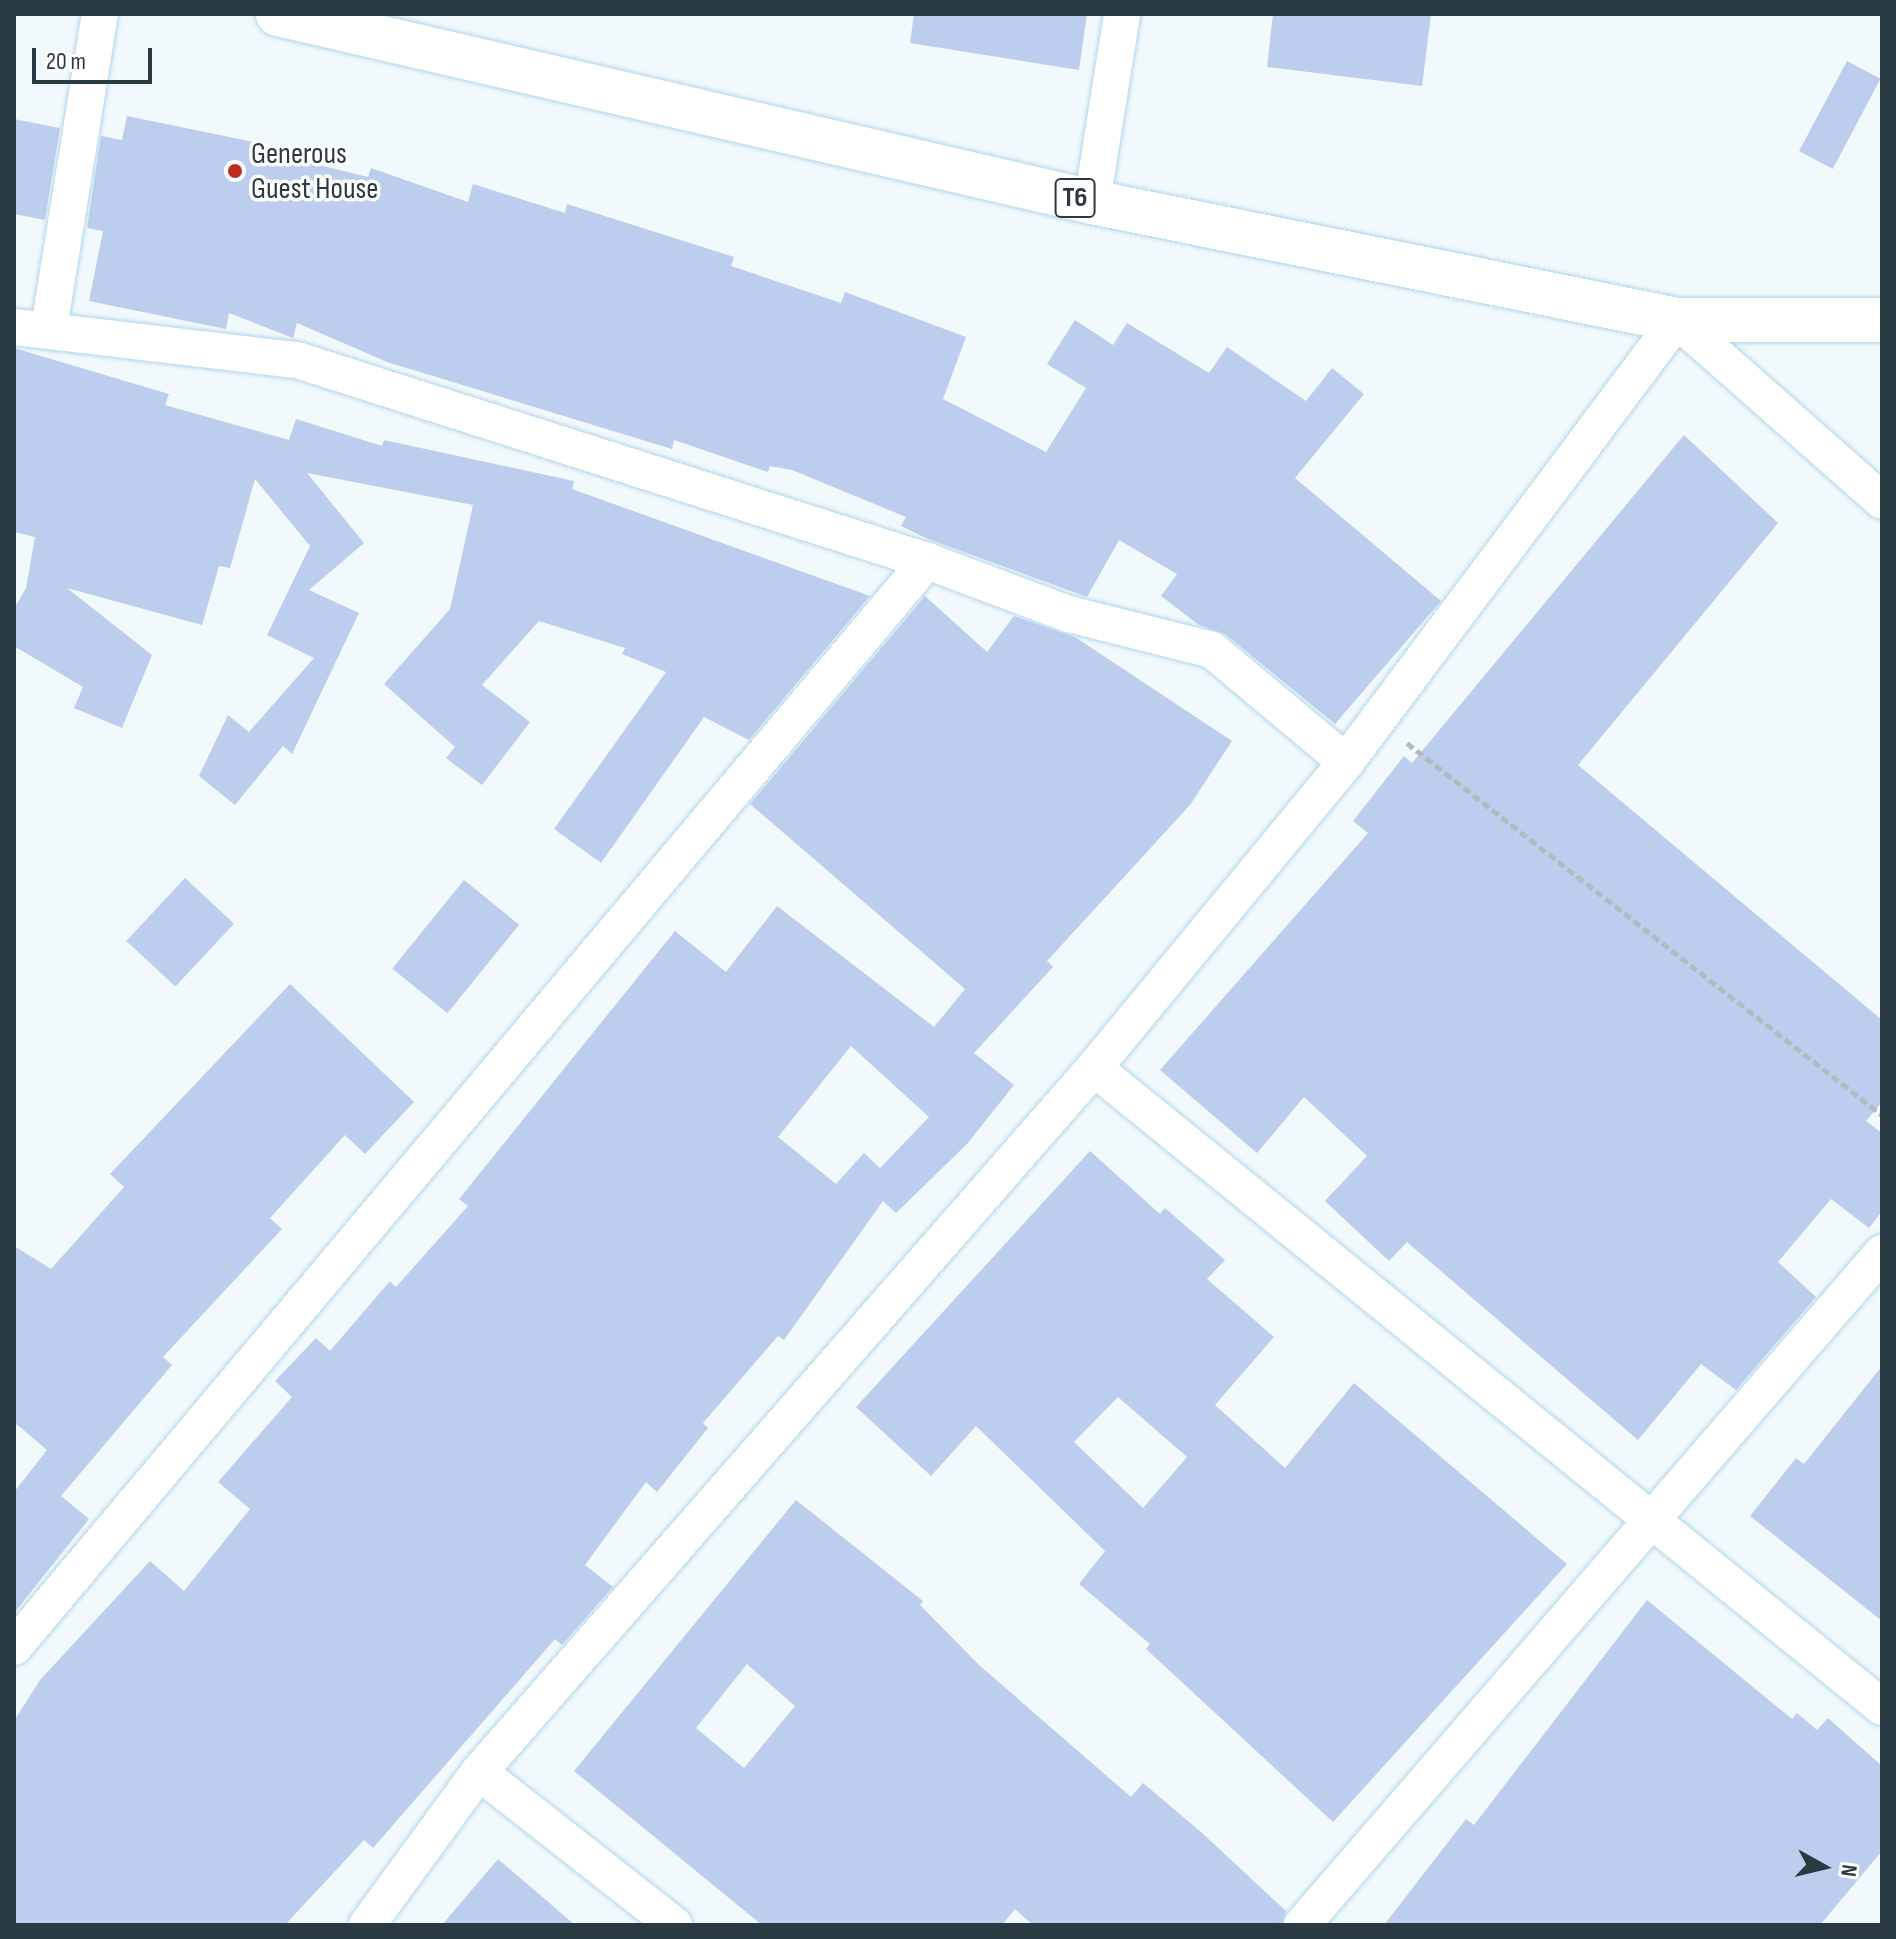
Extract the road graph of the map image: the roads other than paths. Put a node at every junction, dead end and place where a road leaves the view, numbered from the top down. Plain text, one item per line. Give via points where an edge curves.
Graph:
1 (100, 14) edge
2 (278, 14) edge
3 (1122, 14) edge
4 (1092, 202) junction
5 (1677, 320) junction
6 (1882, 320) edge
7 (31, 328) edge
8 (1882, 501) edge
9 (927, 561) junction
10 (1346, 762) junction
11 (1094, 1068) junction
12 (1882, 1253) edge
13 (1653, 1519) junction
14 (14, 1647) edge
15 (1882, 1707) edge
16 (479, 1772) junction
17 (367, 1925) edge
18 (674, 1925) edge
19 (1302, 1925) edge

1 - 7 street
2 - 4 highway, T6
3 - 4 street
4 - 5 highway, T6
5 - 6 highway, T6
5 - 8 street
5 - 10 street
7 - 9 street via 297,360
9 - 10 street via 1069,614 1212,650
9 - 14 street
10 - 11 street
11 - 13 street
11 - 16 street
12 - 13 street
13 - 15 street
13 - 19 street
16 - 17 street
16 - 18 street

